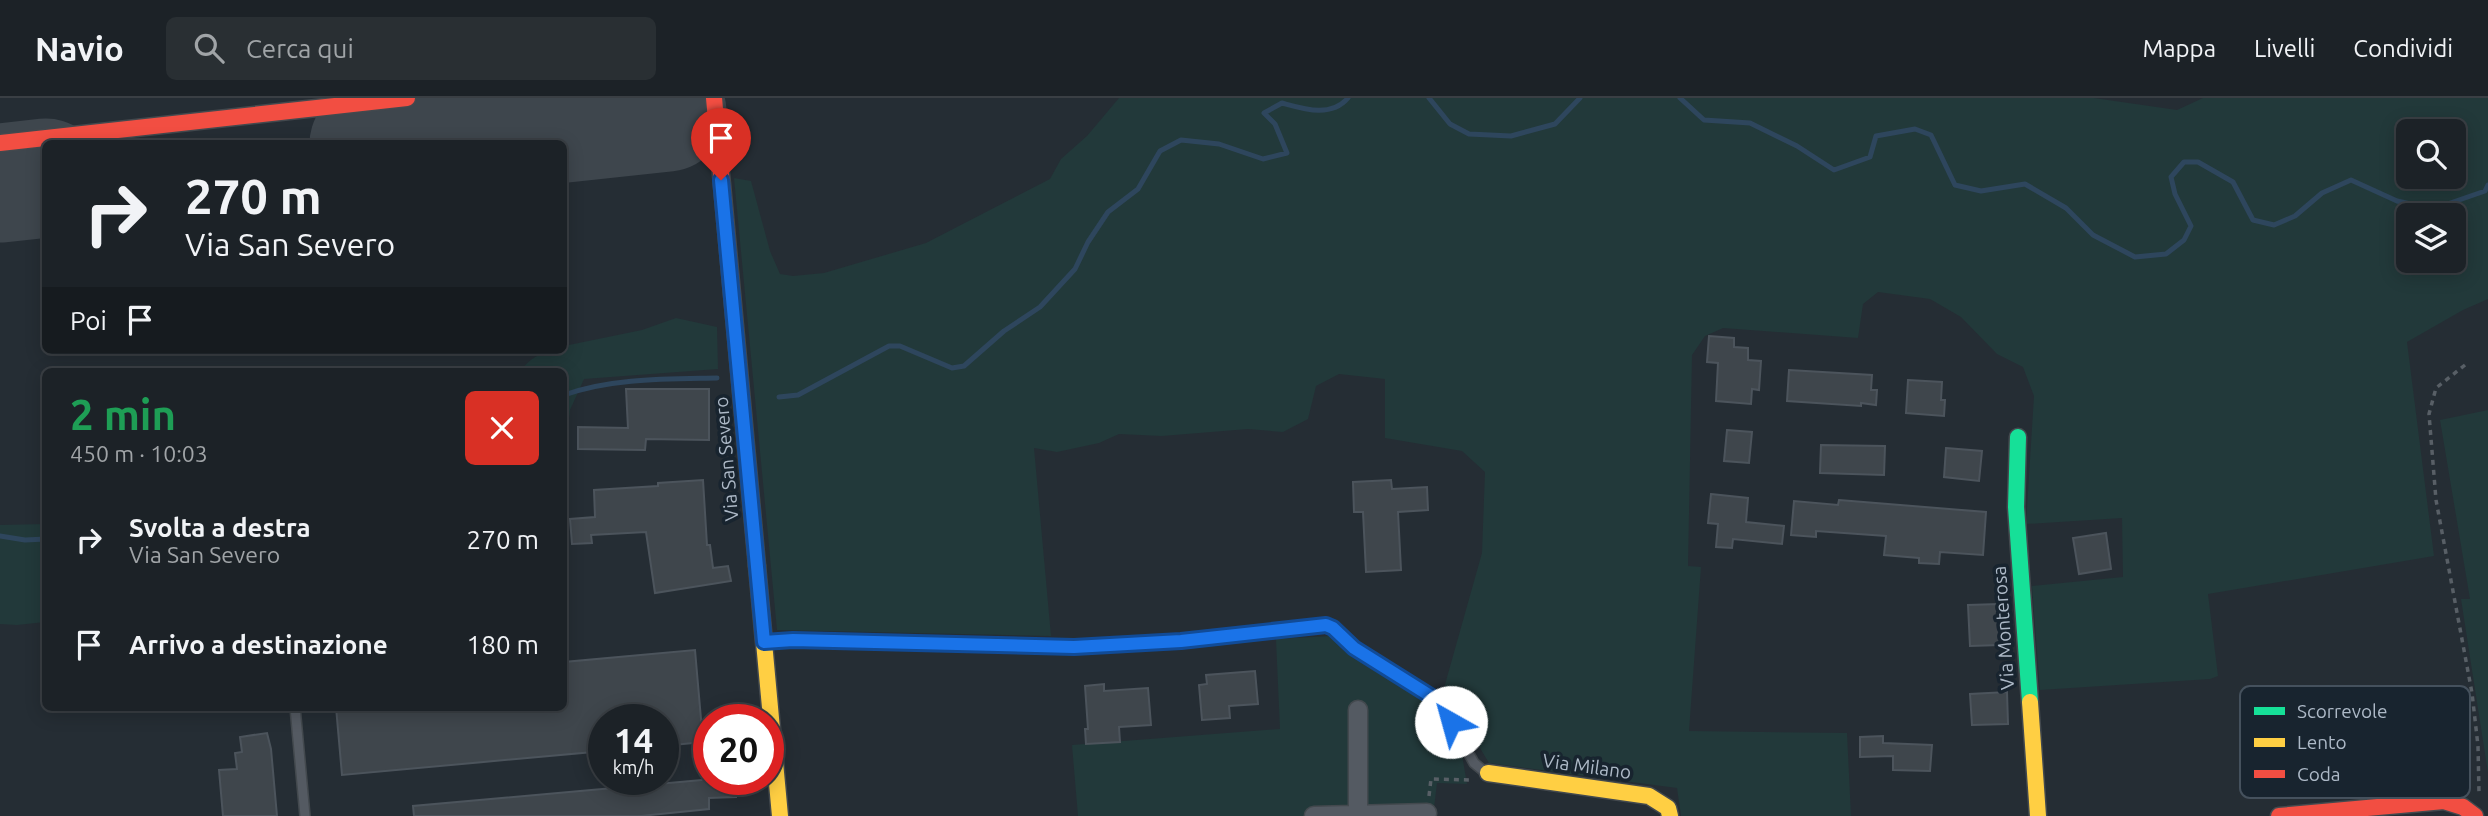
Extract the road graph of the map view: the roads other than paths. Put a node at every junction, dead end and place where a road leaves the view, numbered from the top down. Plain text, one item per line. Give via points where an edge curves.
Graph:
1 (407, 98) edge
2 (714, 98) edge
3 (0, 143) edge
4 (2018, 437) dead end
5 (764, 642) junction
6 (1358, 710) dead end
7 (295, 711) edge
8 (1488, 774) joint
9 (1427, 813) road end
10 (1358, 815) edge
11 (305, 816) edge
12 (780, 816) edge
13 (1314, 816) edge
14 (1670, 816) edge
15 (2038, 816) edge
16 (2278, 816) edge
17 (2474, 816) edge

1 - 3 street
2 - 5 street, Via San Severo
4 - 15 street, Via Monterosa via 2016,508
5 - 8 lane via 1074,647 1326,625 1440,702 1474,763
5 - 12 street, Via San Severo
6 - 10 street
7 - 11 lane
8 - 14 street, Via Milano via 1649,796 1668,808
9 - 10 street
10 - 13 street
16 - 17 street via 2444,801

